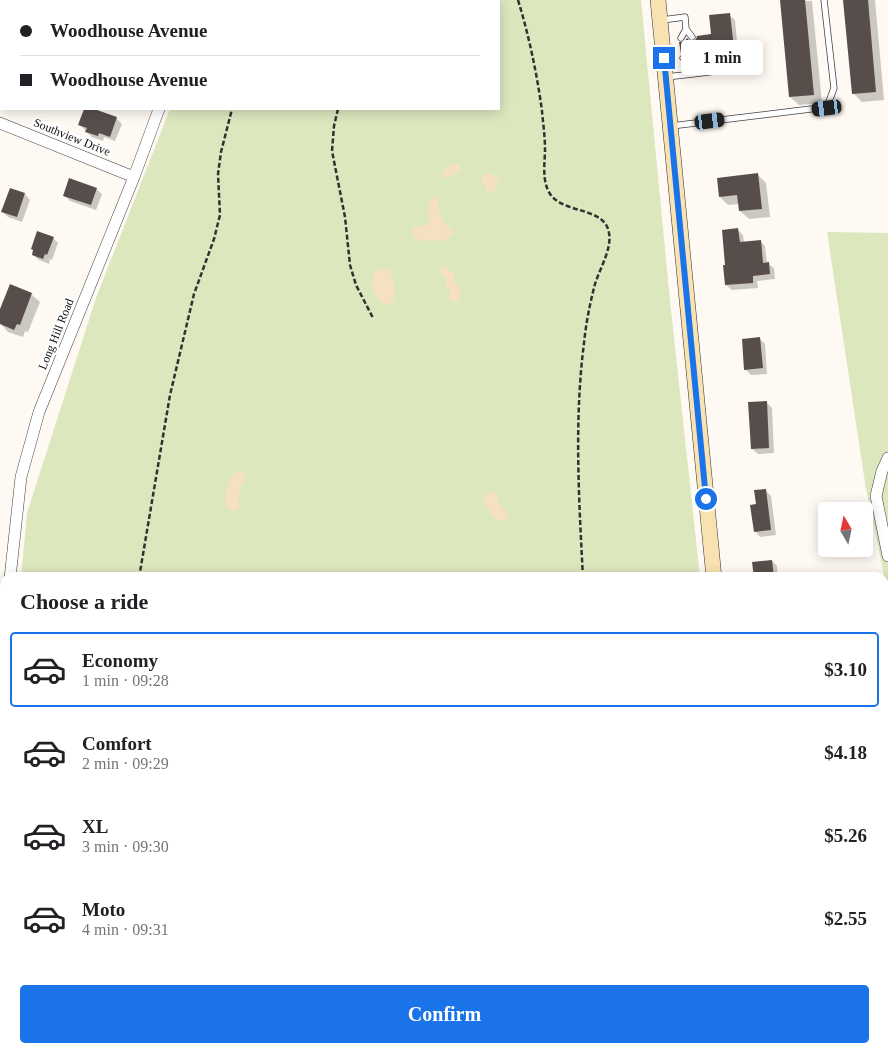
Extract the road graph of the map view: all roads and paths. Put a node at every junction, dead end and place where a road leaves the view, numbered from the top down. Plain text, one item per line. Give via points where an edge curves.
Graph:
1 (518, 0) edge
2 (658, 0) edge
3 (824, 0) edge
4 (660, 20) junction
5 (686, 29) junction
6 (692, 37) dead end
7 (681, 38) dead end
8 (695, 56) dead end
9 (683, 58) dead end
10 (692, 66) junction
11 (755, 66) dead end
12 (693, 74) junction
13 (666, 78) junction
14 (159, 110) edge
15 (232, 110) edge
16 (338, 110) edge
17 (0, 123) edge
18 (671, 126) junction
19 (134, 177) junction
20 (373, 318) dead end
21 (888, 458) edge
22 (888, 556) edge
23 (11, 572) edge
24 (140, 572) edge
25 (583, 572) edge
26 (713, 572) edge

1 - 25 path via 532,52 542,110 547,189 556,201 597,217 609,231 610,240 588,318 579,392
2 - 4 main road
3 - 18 lane via 834,88 827,108
4 - 5 lane via 685,17
4 - 13 main road
5 - 6 lane
5 - 7 lane
8 - 10 lane
9 - 10 lane
10 - 12 lane
11 - 12 lane
12 - 13 lane
13 - 18 main road
14 - 19 street, Long Hill Road
15 - 24 path via 218,174 220,215 194,294 170,395
16 - 20 path via 332,151 345,217 350,265
17 - 19 street, Southview Drive
18 - 26 main road
19 - 23 street, Long Hill Road via 39,412 21,477
21 - 22 street via 876,496

